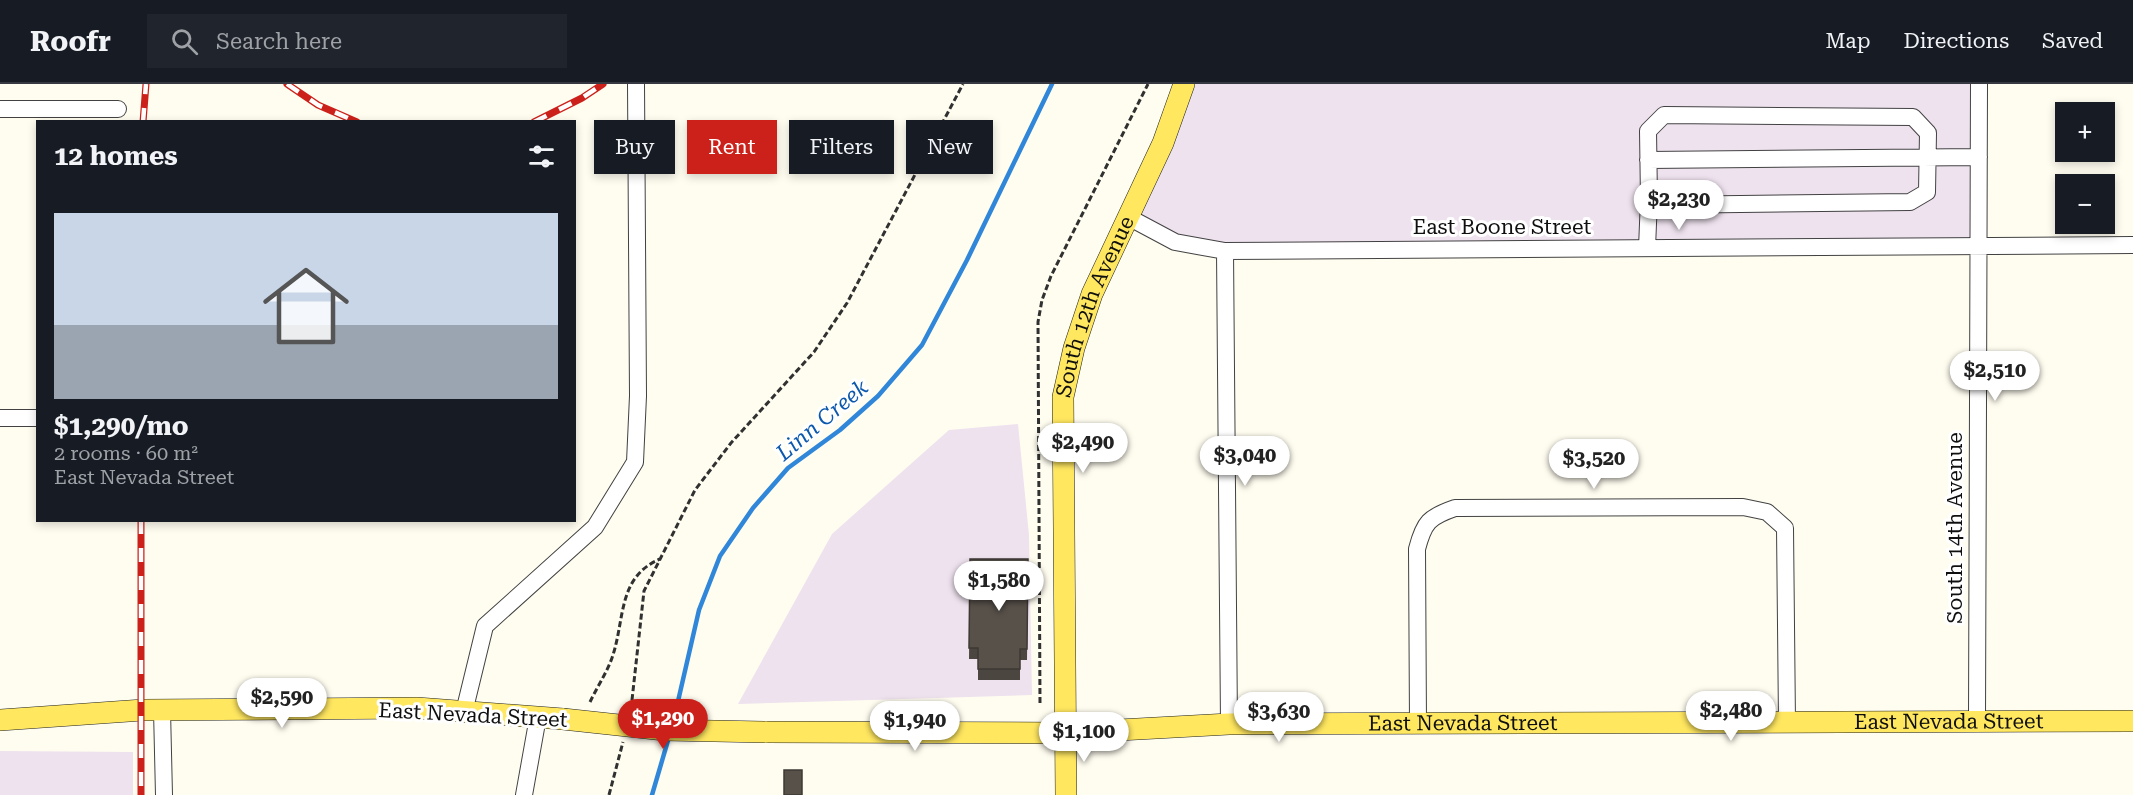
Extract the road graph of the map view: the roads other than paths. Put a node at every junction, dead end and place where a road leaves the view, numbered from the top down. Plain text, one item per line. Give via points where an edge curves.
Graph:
1 (636, 84) edge
2 (1184, 84) edge
3 (1979, 84) edge
4 (0, 109) edge
5 (118, 109) dead end
6 (1979, 157) junction
7 (1928, 158) junction
8 (1648, 160) junction
9 (1649, 199) junction
10 (1130, 218) junction
11 (2133, 245) edge
12 (1978, 246) junction
13 (1647, 248) junction
14 (1226, 251) junction
15 (0, 418) edge
16 (36, 418) edge
17 (162, 710) junction
18 (464, 712) junction
19 (538, 717) junction
20 (0, 720) edge
21 (1977, 720) junction
22 (2133, 721) edge
23 (1787, 723) junction
24 (1229, 724) junction
25 (1418, 724) junction
26 (1064, 733) junction
27 (164, 795) edge
28 (524, 795) edge
29 (1065, 795) edge

1 - 18 street via 635,462 595,526 485,626
2 - 10 main road, South 12th Avenue
3 - 6 street, South 14th Avenue
4 - 5 street
6 - 7 street
6 - 12 street, South 14th Avenue
7 - 8 street
7 - 8 street via 1928,133 1913,117 1664,115 1648,131
7 - 9 street via 1927,192 1910,202 1661,205
8 - 9 street
9 - 13 street
10 - 14 street, East Boone Street via 1175,242
10 - 26 main road, South 12th Avenue via 1092,294 1063,397
11 - 12 street, East Boone Street
12 - 13 street, East Boone Street
12 - 21 street, South 14th Avenue
13 - 14 street, East Boone Street
14 - 24 street
15 - 16 street
17 - 18 main road, East Nevada Street via 417,708
17 - 20 main road, East Nevada Street via 46,714
17 - 27 street
18 - 19 main road, East Nevada Street
19 - 26 main road, East Nevada Street, bridge via 665,730
19 - 28 street
21 - 22 main road, East Nevada Street
21 - 23 main road, East Nevada Street
23 - 25 main road, East Nevada Street
23 - 25 street via 1785,528 1767,512 1743,507 1455,508 1437,515 1423,527 1417,549
24 - 25 main road, East Nevada Street
24 - 26 main road, East Nevada Street
26 - 29 main road, South 12th Avenue

